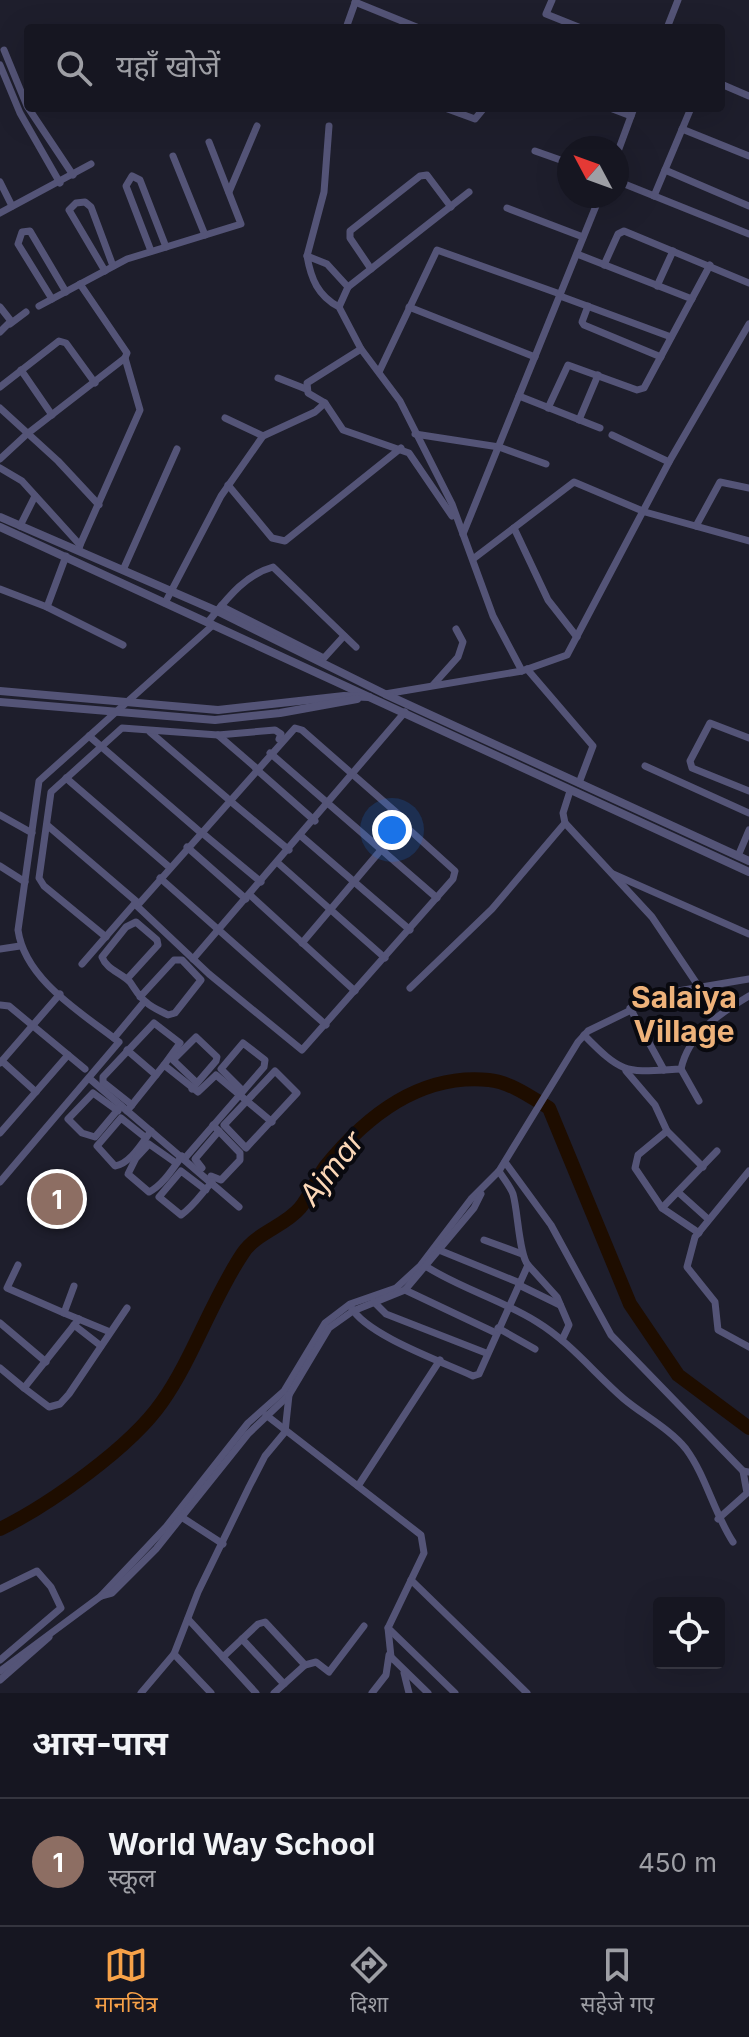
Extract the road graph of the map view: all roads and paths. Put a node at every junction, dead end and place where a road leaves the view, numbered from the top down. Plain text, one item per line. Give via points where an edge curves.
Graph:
1 (552, 0) edge
2 (678, 0) edge
3 (356, 1) edge
4 (347, 24) edge
5 (410, 24) edge
6 (571, 24) edge
7 (669, 24) edge
8 (1, 49) edge
9 (0, 65) edge
10 (725, 86) edge
11 (749, 96) edge
12 (24, 99) edge
13 (31, 112) edge
14 (456, 112) edge
15 (481, 112) edge
16 (632, 112) edge
17 (689, 112) edge
18 (257, 126) dead end
19 (329, 126) dead end
20 (682, 129) junction
21 (623, 136) edge
22 (209, 142) dead end
23 (535, 151) dead end
24 (173, 156) dead end
25 (749, 156) edge
26 (557, 159) edge
27 (91, 164) dead end
28 (665, 170) junction
29 (73, 175) junction
30 (0, 182) edge
31 (60, 183) junction
32 (629, 186) edge
33 (229, 192) junction
34 (469, 192) dead end
35 (654, 196) junction
36 (12, 206) junction
37 (749, 206) edge
38 (451, 207) junction
39 (507, 208) dead end
40 (595, 208) edge
41 (0, 213) edge
42 (749, 234) edge
43 (205, 235) junction
44 (583, 237) junction
45 (166, 247) junction
46 (151, 251) junction
47 (673, 251) junction
48 (577, 254) junction
49 (307, 256) junction
50 (604, 265) junction
51 (710, 265) junction
52 (109, 268) junction
53 (371, 269) junction
54 (749, 283) edge
55 (80, 284) junction
56 (657, 286) junction
57 (348, 287) junction
58 (66, 292) junction
59 (560, 295) junction
60 (52, 299) junction
61 (692, 299) junction
62 (39, 306) dead end
63 (588, 306) junction
64 (0, 307) edge
65 (339, 307) junction
66 (409, 307) junction
67 (26, 312) dead end
68 (10, 324) junction
69 (749, 324) edge
70 (0, 332) edge
71 (671, 337) junction
72 (361, 349) junction
73 (535, 357) junction
74 (661, 357) junction
75 (125, 358) junction
76 (21, 370) junction
77 (379, 372) junction
78 (598, 375) junction
79 (278, 378) dead end
80 (95, 383) junction
81 (0, 387) edge
82 (306, 389) junction
83 (519, 396) junction
84 (325, 403) junction
85 (0, 408) edge
86 (548, 408) junction
87 (52, 415) junction
88 (225, 418) dead end
89 (579, 420) junction
90 (600, 428) dead end
91 (27, 434) junction
92 (415, 434) junction
93 (612, 435) dead end
94 (263, 436) junction
95 (499, 447) junction
96 (401, 448) junction
97 (177, 449) dead end
98 (0, 459) edge
99 (669, 462) junction
100 (546, 464) dead end
101 (0, 468) edge
102 (228, 485) junction
103 (749, 488) edge
104 (35, 496) junction
105 (99, 505) junction
106 (645, 512) junction
107 (452, 516) dead end
108 (0, 517) edge
109 (20, 526) junction
110 (696, 526) junction
111 (0, 527) edge
112 (514, 528) junction
113 (463, 534) junction
114 (749, 541) edge
115 (79, 548) junction
116 (66, 556) junction
117 (473, 559) junction
118 (123, 570) junction
119 (0, 589) edge
120 (171, 592) junction
121 (165, 603) junction
122 (47, 607) junction
123 (219, 609) junction
124 (210, 624) junction
125 (456, 629) dead end
126 (344, 636) junction
127 (577, 637) junction
128 (123, 645) dead end
129 (356, 647) dead end
130 (524, 670) junction
131 (433, 685) junction
132 (0, 691) edge
133 (385, 694) junction
134 (370, 697) junction
135 (358, 698) junction
136 (0, 702) edge
137 (125, 703) junction
138 (405, 712) junction
139 (114, 713) junction
140 (148, 731) junction
141 (218, 735) junction
142 (89, 736) junction
143 (749, 738) edge
144 (100, 746) junction
145 (270, 753) junction
146 (645, 766) dead end
147 (255, 768) junction
148 (353, 774) junction
149 (66, 778) junction
150 (579, 783) junction
151 (590, 788) junction
152 (570, 791) junction
153 (749, 791) edge
154 (585, 797) junction
155 (228, 799) junction
156 (329, 804) junction
157 (749, 813) edge
158 (0, 815) edge
159 (315, 821) junction
160 (565, 823) junction
161 (403, 824) junction
162 (47, 825) junction
163 (749, 830) edge
164 (200, 831) junction
165 (32, 833) junction
166 (301, 836) junction
167 (187, 847) junction
168 (289, 850) junction
169 (380, 851) junction
170 (738, 856) junction
171 (749, 861) edge
172 (278, 863) junction
173 (0, 866) edge
174 (168, 866) junction
175 (749, 872) edge
176 (611, 873) junction
177 (160, 878) junction
178 (25, 882) junction
179 (261, 882) junction
180 (354, 883) junction
181 (248, 897) junction
182 (437, 898) junction
183 (137, 902) junction
184 (332, 909) junction
185 (221, 928) junction
186 (410, 930) junction
187 (749, 934) edge
188 (106, 937) junction
189 (302, 943) junction
190 (20, 946) junction
191 (0, 949) edge
192 (385, 958) junction
193 (193, 959) junction
194 (82, 964) dead end
195 (127, 979) junction
196 (749, 979) edge
197 (699, 987) junction
198 (410, 988) dead end
199 (355, 991) junction
200 (60, 994) junction
201 (749, 996) edge
202 (142, 999) junction
203 (0, 1005) edge
204 (630, 1008) junction
205 (33, 1025) junction
206 (326, 1025) junction
207 (114, 1038) junction
208 (581, 1038) junction
209 (127, 1050) junction
210 (68, 1055) junction
211 (1, 1062) edge
212 (164, 1065) junction
213 (85, 1069) dead end
214 (681, 1069) junction
215 (664, 1070) junction
216 (626, 1071) junction
217 (156, 1075) junction
218 (90, 1079) junction
219 (194, 1086) junction
220 (36, 1092) junction
221 (242, 1094) junction
222 (699, 1101) dead end
223 (124, 1108) junction
224 (272, 1122) junction
225 (216, 1128) junction
226 (667, 1131) junction
227 (0, 1133) edge
228 (149, 1134) junction
229 (717, 1151) dead end
230 (181, 1159) junction
231 (505, 1162) junction
232 (703, 1167) junction
233 (499, 1171) junction
234 (749, 1171) edge
235 (0, 1182) edge
236 (212, 1182) junction
237 (484, 1189) junction
238 (206, 1190) junction
239 (678, 1192) junction
240 (239, 1207) dead end
241 (662, 1208) junction
242 (708, 1219) junction
243 (699, 1233) junction
244 (484, 1240) dead end
245 (439, 1250) junction
246 (522, 1254) junction
247 (18, 1265) dead end
248 (528, 1265) junction
249 (427, 1267) junction
250 (519, 1284) junction
251 (4, 1286) edge
252 (74, 1286) dead end
253 (405, 1290) junction
254 (374, 1302) junction
255 (560, 1306) junction
256 (351, 1307) junction
257 (508, 1307) junction
258 (127, 1308) dead end
259 (64, 1313) junction
260 (76, 1322) junction
261 (0, 1323) edge
262 (497, 1330) junction
263 (110, 1332) junction
264 (562, 1340) junction
265 (101, 1346) junction
266 (749, 1347) edge
267 (535, 1349) dead end
268 (486, 1353) junction
269 (440, 1360) junction
270 (46, 1362) junction
271 (0, 1368) edge
272 (24, 1388) junction
273 (286, 1393) junction
274 (266, 1415) junction
275 (285, 1432) junction
276 (746, 1471) edge
277 (358, 1486) junction
278 (183, 1518) junction
279 (718, 1519) junction
280 (168, 1529) junction
281 (733, 1542) dead end
282 (223, 1544) junction
283 (411, 1580) junction
284 (0, 1589) edge
285 (188, 1619) junction
286 (364, 1626) dead end
287 (388, 1628) junction
288 (50, 1635) junction
289 (242, 1639) junction
290 (174, 1654) junction
291 (389, 1655) junction
292 (223, 1657) junction
293 (0, 1660) edge
294 (305, 1665) junction
295 (0, 1671) edge
296 (0, 1680) edge
297 (284, 1684) junction
298 (141, 1693) edge
299 (211, 1693) edge
300 (256, 1693) edge
301 (274, 1693) edge
302 (372, 1693) edge
303 (409, 1693) edge
304 (428, 1693) edge
305 (455, 1693) edge
306 (527, 1693) edge

1 - 6 street via 546,14
2 - 7 street
3 - 4 street
3 - 5 street
8 - 12 street
9 - 31 street
10 - 11 street
13 - 29 street
14 - 15 street via 475,119
16 - 21 street
17 - 20 street
18 - 33 street
19 - 49 street via 324,192
20 - 25 street
20 - 28 street
22 - 33 street
23 - 26 street
24 - 43 street
27 - 29 street
28 - 35 street
28 - 37 street
29 - 31 street
30 - 36 street
31 - 36 street
32 - 35 street
33 - 43 street via 241,224
34 - 38 street
35 - 42 street
36 - 41 street
38 - 53 street
38 - 53 street via 425,174 408,185 350,231
39 - 44 street
40 - 44 street
43 - 45 street
44 - 48 street
45 - 46 street
45 - 46 street via 140,180 132,176 126,186
46 - 52 street
47 - 50 street via 620,232
47 - 51 street
47 - 56 street
48 - 50 street
48 - 59 street
49 - 57 street via 327,264
49 - 65 street via 317,288
50 - 56 street
51 - 54 street
51 - 61 street
52 - 52 street via 69,210 76,203 91,207
52 - 55 street
53 - 57 street
55 - 58 street
55 - 75 street via 123,346
56 - 61 street
57 - 65 street
58 - 60 street
58 - 60 street via 30,231 22,232 16,240
59 - 63 street
59 - 66 street via 440,249
59 - 73 street
60 - 62 street
61 - 71 street
63 - 71 street
63 - 74 street via 584,325
64 - 68 street
65 - 72 street
66 - 73 street
66 - 77 street
67 - 68 street
68 - 70 street
69 - 99 street
71 - 74 street
72 - 77 street
72 - 82 street via 307,383
73 - 83 street
74 - 78 street via 641,390
75 - 80 street
75 - 105 street via 140,410
76 - 80 street via 59,341 66,343
76 - 81 street
76 - 87 street
77 - 92 street
78 - 86 street via 568,365
78 - 89 street
79 - 82 street
80 - 87 street
82 - 84 street
83 - 86 street
83 - 95 street
84 - 94 street
84 - 96 street via 343,430
85 - 91 street
86 - 89 street
87 - 91 street
88 - 94 street
89 - 90 street
91 - 98 street
91 - 105 street
92 - 95 street
92 - 113 street
93 - 99 street
94 - 102 street
95 - 100 street
95 - 113 street
96 - 102 street via 285,541 272,538
96 - 107 street via 414,458
97 - 118 street
99 - 106 street
101 - 104 street
102 - 120 street
103 - 110 street via 720,482
104 - 109 street
104 - 115 street
105 - 115 street
106 - 110 street
106 - 112 street via 574,482
106 - 127 street
108 - 109 street
109 - 115 street
110 - 114 street
111 - 116 street
112 - 117 street
112 - 127 street via 548,600
113 - 117 street
115 - 118 street
116 - 121 street
116 - 122 street
117 - 130 street via 493,616
118 - 120 street
119 - 122 street
120 - 121 street
120 - 123 street
121 - 124 street
122 - 128 street
123 - 124 street
123 - 126 street via 324,658
123 - 126 street via 258,571 273,567
123 - 133 street
124 - 134 street
124 - 137 street
125 - 131 street via 463,642 458,657
126 - 129 street
127 - 130 street via 567,655
130 - 131 street
130 - 150 street via 593,746
131 - 133 street
132 - 137 street
133 - 134 street
133 - 150 street
134 - 135 street
134 - 138 street
135 - 137 street via 220,710
135 - 139 street via 215,720
136 - 139 street
137 - 139 street
138 - 148 street
138 - 152 street
139 - 142 street
140 - 141 street
140 - 144 street via 122,728
140 - 155 street
141 - 147 street
141 - 147 street via 278,731 280,738
142 - 144 street
142 - 165 street via 39,781
143 - 153 street via 710,723 690,761 692,768
144 - 149 street
144 - 164 street
145 - 147 street
145 - 148 street via 295,728
145 - 156 street
146 - 157 street
147 - 155 street
147 - 159 street
148 - 156 street
148 - 161 street via 406,821
149 - 162 street via 51,792
149 - 174 street
150 - 151 street
151 - 154 street
151 - 170 street
152 - 154 street
152 - 160 street
154 - 175 street
155 - 164 street
155 - 168 street
156 - 159 street
156 - 169 street
158 - 165 street
159 - 166 street
160 - 176 street
160 - 198 street via 492,909
161 - 169 street
161 - 182 street via 455,871
162 - 183 street
162 - 188 street via 39,878
163 - 170 street
164 - 167 street
164 - 174 street
164 - 179 street
165 - 178 street
166 - 168 street
166 - 180 street
167 - 177 street
167 - 181 street
168 - 172 street
169 - 180 street
169 - 182 street
170 - 171 street
172 - 179 street
172 - 184 street
173 - 178 street
174 - 183 street
176 - 187 street
176 - 197 street via 652,917
177 - 185 street
177 - 193 street via 137,906
178 - 190 street
179 - 181 street
180 - 184 street
180 - 186 street
181 - 185 street
181 - 189 street
182 - 186 street
183 - 188 street
184 - 189 street
184 - 192 street
185 - 193 street
185 - 206 street
186 - 192 street
188 - 194 street
189 - 199 street
190 - 191 street
190 - 200 street via 26,960
192 - 199 street
193 - 206 street via 298,1049
195 - 195 street via 102,957 136,922 158,945
195 - 202 street
196 - 197 street
197 - 204 street
199 - 206 street
200 - 205 street
200 - 207 street
201 - 214 street via 715,1016 688,1047
202 - 202 street via 168,1015 175,1013 201,980 182,960 174,960
202 - 207 street
203 - 205 street
204 - 208 street
204 - 215 street
205 - 210 street
205 - 211 street
207 - 218 street via 119,1042
208 - 216 street
208 - 231 street
209 - 212 street via 148,1025 159,1024 180,1043
209 - 217 street
209 - 223 street via 103,1077
210 - 213 street
210 - 220 street
211 - 220 street
212 - 217 street
212 - 219 street
214 - 215 street
214 - 222 street
215 - 216 street
216 - 226 street via 655,1105
217 - 223 street
218 - 223 street
218 - 235 street
219 - 219 street via 217,1057 196,1037 173,1060
219 - 221 street via 198,1092 216,1075
220 - 227 street
221 - 221 street via 221,1069 243,1043 265,1064
221 - 224 street
221 - 224 street via 224,1125 243,1147 250,1148
221 - 224 street via 271,1073 280,1074 297,1093
221 - 225 street
223 - 223 street via 93,1093 68,1119 91,1137
223 - 228 street
225 - 225 street via 240,1153 240,1160 221,1180 195,1159
225 - 230 street
226 - 232 street
226 - 241 street via 634,1162
228 - 228 street via 121,1118 97,1146 121,1166
228 - 230 street
229 - 232 street
230 - 230 street via 149,1144 128,1174 149,1192
230 - 236 street
231 - 233 street
231 - 276 street via 551,1225 611,1335
232 - 239 street
233 - 237 street
233 - 246 street via 512,1192
234 - 242 street
236 - 238 street
236 - 240 street
237 - 245 street
237 - 256 street via 410,1278
238 - 238 street via 181,1215 159,1197 181,1171
239 - 241 street
239 - 242 street
241 - 243 street
242 - 243 street
243 - 266 street via 687,1267 715,1302 718,1330
244 - 246 street
245 - 249 street
245 - 250 street
246 - 248 street
247 - 251 street
248 - 250 street
248 - 255 street
249 - 253 street
249 - 257 street
250 - 255 street
250 - 257 street
251 - 259 street
252 - 259 street
253 - 254 street
253 - 262 street
254 - 256 street
254 - 268 street via 386,1314
255 - 264 street via 569,1325
256 - 269 street via 366,1323
256 - 273 street via 320,1339
257 - 262 street
257 - 264 street
258 - 263 street
259 - 260 street
260 - 263 street
260 - 265 street
260 - 270 street
261 - 270 street
262 - 267 street
262 - 268 street
263 - 265 street
264 - 279 street via 685,1449
265 - 272 street via 55,1407
268 - 269 street via 476,1376
269 - 277 street
270 - 272 street
271 - 272 street
273 - 274 street
273 - 275 street
273 - 280 street via 248,1423
274 - 275 street
274 - 278 street
275 - 277 street
275 - 282 street via 265,1456
276 - 279 street via 747,1493
277 - 283 street via 421,1535 424,1553
278 - 280 street
278 - 282 street
279 - 281 street
280 - 288 street via 101,1596
282 - 285 street
283 - 287 street
283 - 306 street
284 - 293 street via 37,1571 61,1608
285 - 290 street
285 - 292 street
286 - 294 street via 329,1672 312,1662
287 - 291 street
287 - 305 street
288 - 295 street
288 - 296 street
289 - 292 street
289 - 294 street via 265,1622
289 - 297 street
290 - 298 street
290 - 299 street
291 - 302 street via 386,1675
291 - 303 street via 405,1675
291 - 304 street
292 - 300 street
294 - 297 street
297 - 301 street

